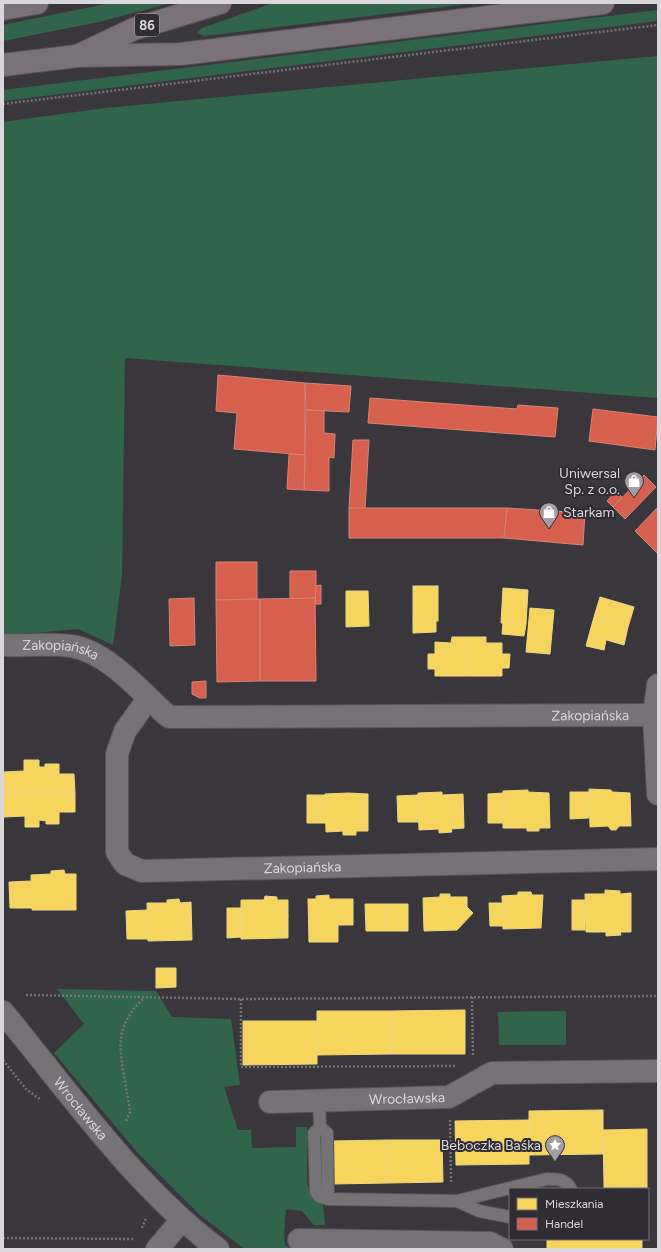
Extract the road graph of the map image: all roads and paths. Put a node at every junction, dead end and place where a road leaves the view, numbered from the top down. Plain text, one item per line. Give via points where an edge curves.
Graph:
1 (37, 3) edge
2 (220, 3) edge
3 (603, 3) edge
4 (3, 9) edge
5 (658, 25) edge
6 (77, 56) junction
7 (3, 65) edge
8 (3, 104) edge
9 (3, 645) edge
10 (658, 685) edge
11 (148, 699) junction
12 (654, 715) junction
13 (658, 794) edge
14 (658, 859) edge
15 (26, 995) dead end
16 (658, 996) edge
17 (472, 997) junction
18 (144, 998) junction
19 (241, 999) junction
20 (3, 1012) edge
21 (473, 1058) dead end
22 (450, 1066) junction
23 (457, 1066) dead end
24 (658, 1071) edge
25 (450, 1097) junction
26 (319, 1101) junction
27 (270, 1102) dead end
28 (126, 1122) dead end
29 (570, 1188) edge
30 (454, 1201) junction
31 (509, 1217) edge
32 (182, 1220) junction
33 (3, 1238) edge
34 (137, 1239) dead end
35 (300, 1240) dead end
36 (157, 1249) edge
37 (218, 1249) edge
38 (502, 1249) edge

1 - 4 highway
2 - 6 highway, 86 via 134,29
3 - 6 highway via 181,54
5 - 8 path
6 - 7 highway, 86
9 - 11 street, Zakopiańska via 71,646 93,652 116,669
10 - 12 street
11 - 12 street, Zakopiańska via 169,717
11 - 14 street, Zakopiańska via 124,731 117,754 117,852 125,864 142,871
12 - 13 street
15 - 18 path
16 - 17 path
17 - 19 path
17 - 21 path
18 - 19 path
18 - 28 path via 127,1019 120,1038 130,1112
19 - 22 path via 241,1067
20 - 32 street, Wrocławska via 125,1161
22 - 23 path
22 - 25 path
24 - 25 street, Wrocławska via 492,1073
25 - 26 street, Wrocławska
25 - 30 path
26 - 27 street, Wrocławska
26 - 30 lane via 320,1127 327,1133 328,1199
29 - 30 lane via 566,1182 547,1179
30 - 31 lane via 479,1211
32 - 36 street
32 - 37 street, Wrocławska
33 - 34 path
35 - 38 street via 490,1243

